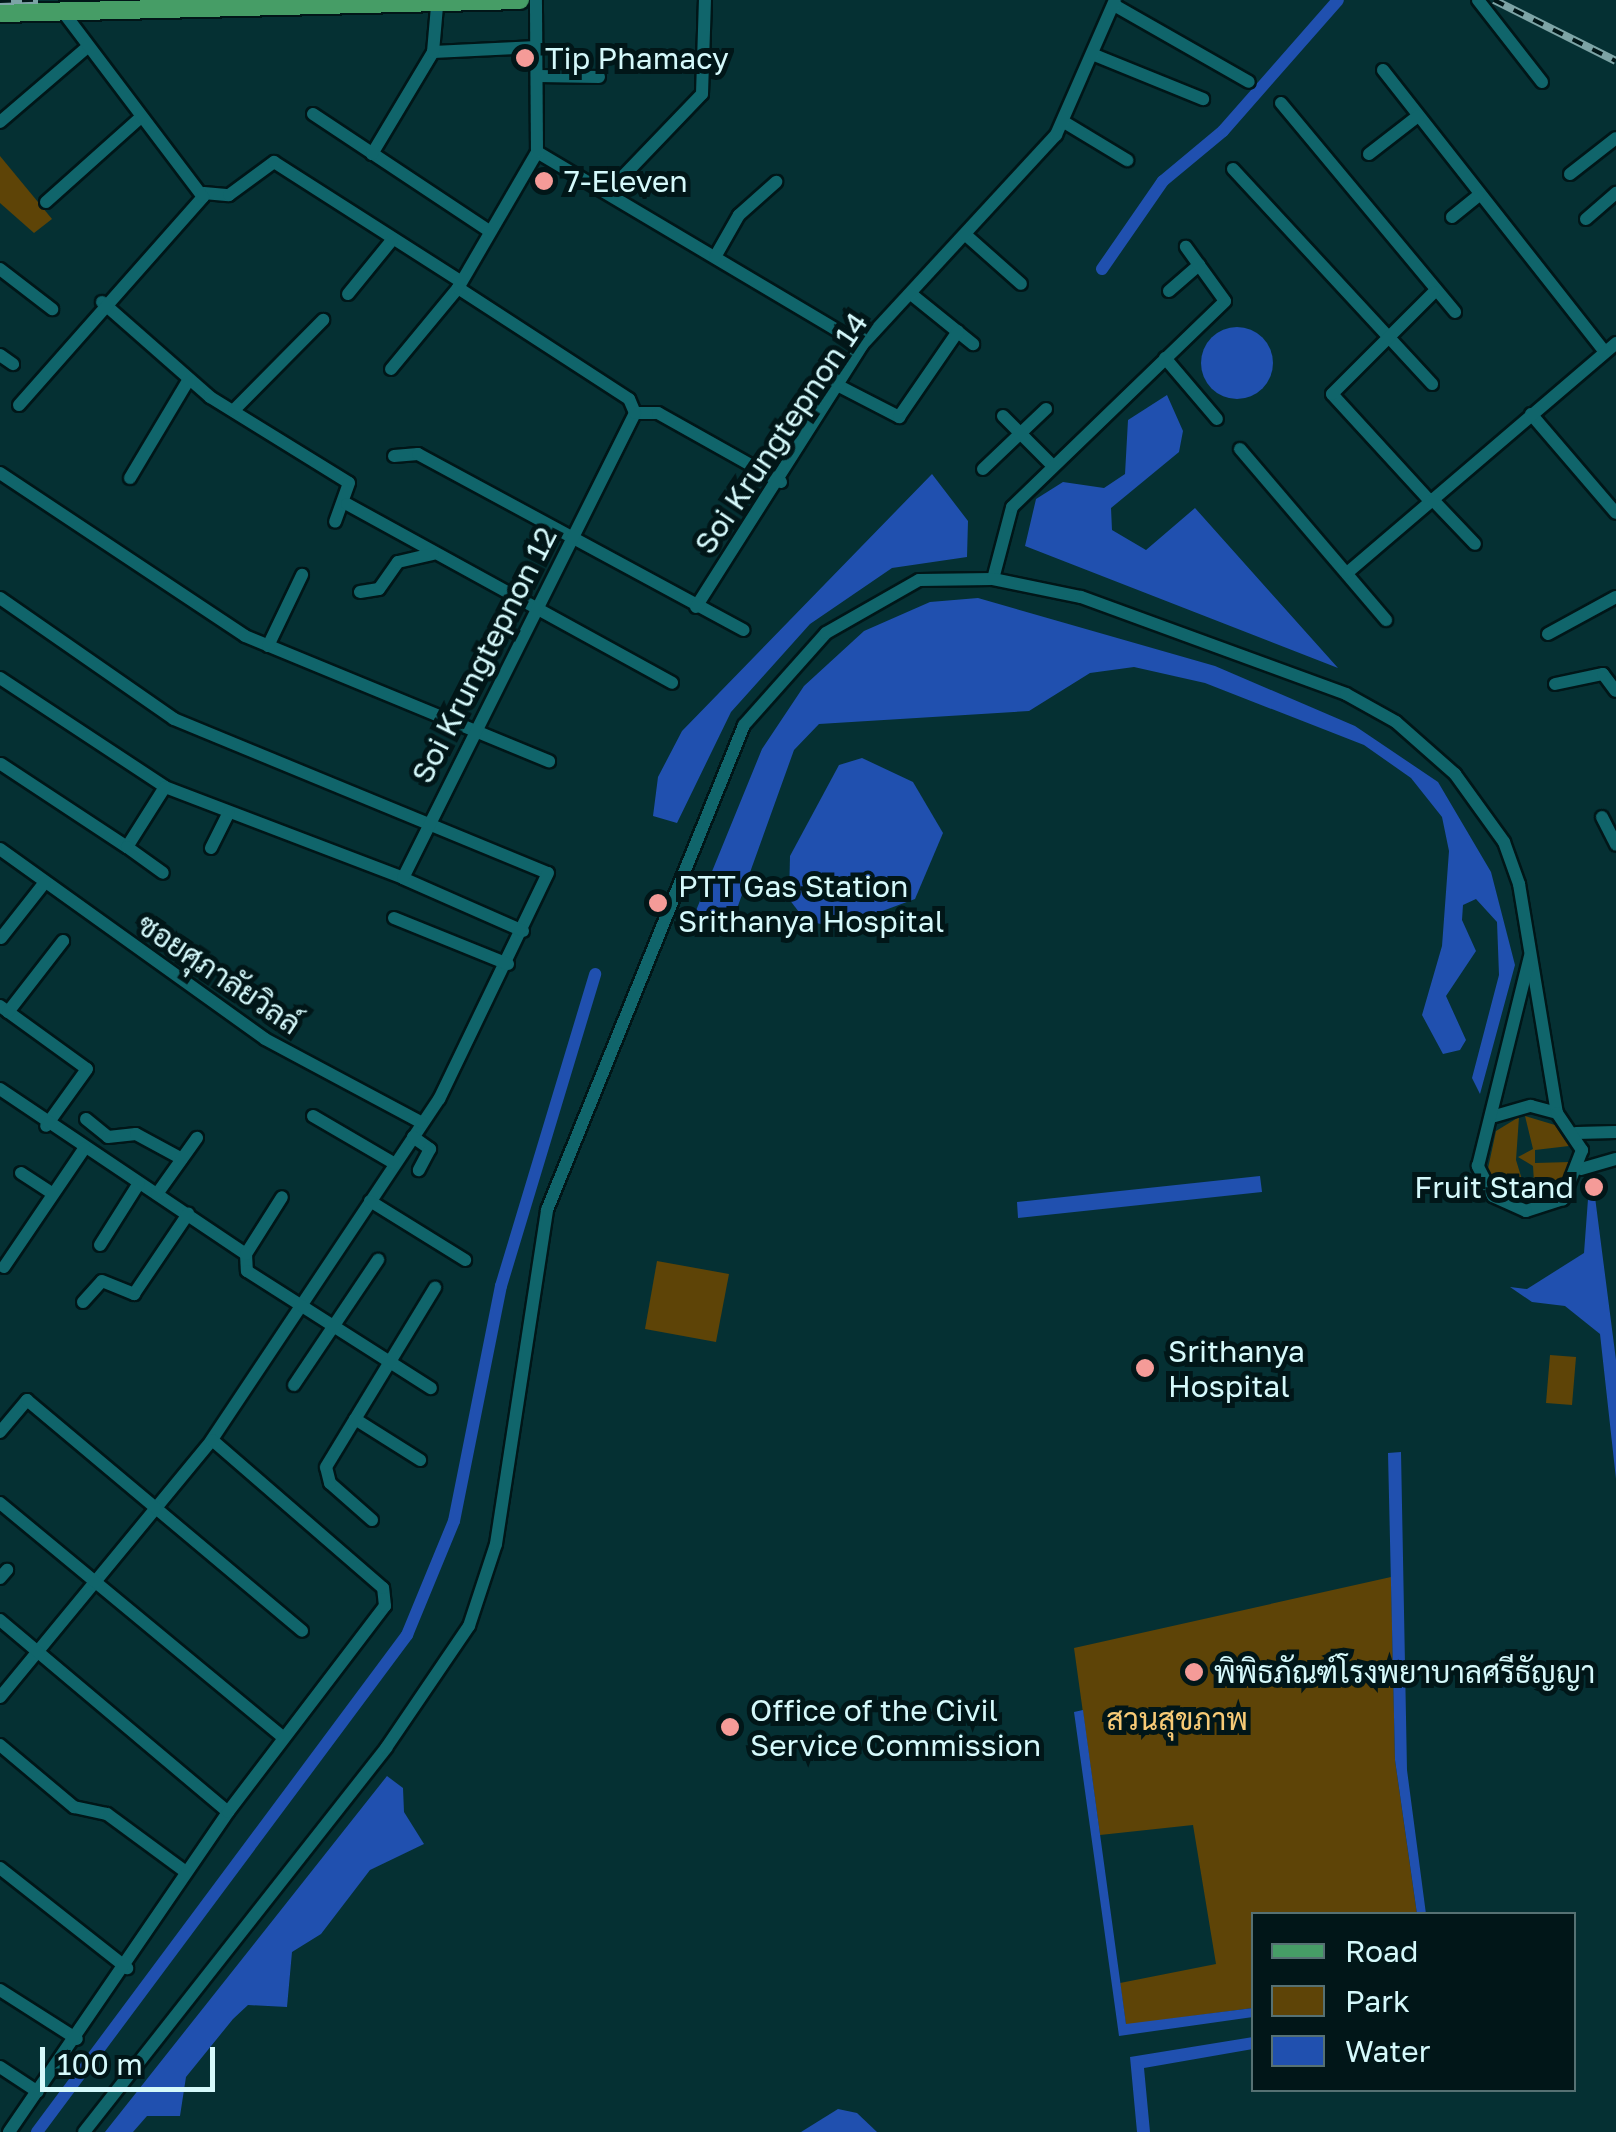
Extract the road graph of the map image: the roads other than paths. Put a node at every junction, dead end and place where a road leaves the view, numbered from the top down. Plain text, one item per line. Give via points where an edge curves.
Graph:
1 (520, 0) edge
2 (536, 0) edge
3 (705, 0) edge
4 (1478, 0) edge
5 (1115, 2) edge
6 (334, 4) edge
7 (383, 4) edge
8 (437, 6) junction
9 (63, 12) junction
10 (0, 13) edge
11 (537, 47) junction
12 (84, 50) junction
13 (433, 52) junction
14 (1092, 54) junction
15 (1382, 70) dead end
16 (538, 76) junction
17 (599, 76) dead end
18 (1249, 82) dead end
19 (1542, 82) dead end
20 (1203, 99) dead end
21 (1281, 103) dead end
22 (313, 114) dead end
23 (1418, 116) junction
24 (141, 117) junction
25 (0, 122) edge
26 (1064, 122) junction
27 (1616, 138) edge
28 (537, 152) junction
29 (372, 154) junction
30 (1369, 154) dead end
31 (1126, 160) dead end
32 (1234, 168) dead end
33 (1570, 174) dead end
34 (776, 182) dead end
35 (204, 193) junction
36 (607, 193) junction
37 (1616, 193) edge
38 (1478, 196) junction
39 (46, 202) dead end
40 (1452, 217) dead end
41 (1586, 219) dead end
42 (486, 229) junction
43 (967, 236) junction
44 (392, 240) junction
45 (1186, 248) dead end
46 (715, 256) junction
47 (1199, 266) junction
48 (0, 269) edge
49 (458, 284) junction
50 (1021, 284) dead end
51 (1169, 291) dead end
52 (1434, 292) junction
53 (348, 294) dead end
54 (912, 294) junction
55 (102, 302) junction
56 (52, 309) dead end
57 (1455, 312) dead end
58 (323, 320) dead end
59 (958, 331) junction
60 (1388, 338) junction
61 (973, 344) dead end
62 (862, 345) junction
63 (1610, 347) edge
64 (0, 355) edge
65 (1165, 358) junction
66 (13, 364) dead end
67 (391, 368) dead end
68 (189, 380) junction
69 (1432, 384) dead end
70 (839, 386) junction
71 (18, 406) dead end
72 (1046, 409) dead end
73 (234, 410) junction
74 (634, 413) junction
75 (1531, 414) junction
76 (1004, 416) dead end
77 (1217, 419) dead end
78 (1021, 434) junction
79 (1240, 449) dead end
80 (394, 456) dead end
81 (1053, 466) junction
82 (983, 469) dead end
83 (0, 473) edge
84 (130, 478) dead end
85 (781, 482) junction
86 (1431, 500) junction
87 (348, 504) junction
88 (1616, 513) edge
89 (335, 522) dead end
90 (572, 536) junction
91 (1475, 544) dead end
92 (433, 554) junction
93 (1347, 573) junction
94 (302, 576) dead end
95 (993, 579) junction
96 (360, 592) dead end
97 (1616, 597) edge
98 (0, 598) edge
99 (696, 607) junction
100 (535, 608) junction
101 (1386, 620) dead end
102 (743, 630) dead end
103 (1548, 634) dead end
104 (268, 646) junction
105 (0, 678) edge
106 (672, 683) dead end
107 (1554, 684) dead end
108 (1616, 690) edge
109 (473, 730) junction
110 (548, 761) dead end
111 (0, 764) edge
112 (165, 787) junction
113 (229, 812) junction
114 (1602, 817) dead end
115 (429, 818) junction
116 (1616, 845) edge
117 (127, 847) junction
118 (0, 848) edge
119 (211, 848) dead end
120 (163, 872) dead end
121 (403, 878) junction
122 (44, 882) junction
123 (394, 918) dead end
124 (523, 931) junction
125 (1, 938) edge
126 (63, 941) dead end
127 (1530, 956) junction
128 (508, 964) junction
129 (4, 1009) edge
130 (0, 1090) edge
131 (1558, 1113) junction
132 (313, 1116) dead end
133 (1495, 1116) junction
134 (86, 1119) dead end
135 (422, 1123) junction
136 (46, 1126) junction
137 (1616, 1132) edge
138 (1576, 1133) junction
139 (197, 1138) dead end
140 (413, 1138) junction
141 (84, 1149) junction
142 (182, 1159) junction
143 (1616, 1160) edge
144 (395, 1164) junction
145 (1582, 1169) junction
146 (419, 1170) dead end
147 (21, 1173) dead end
148 (140, 1184) junction
149 (54, 1194) junction
150 (157, 1194) junction
151 (282, 1197) dead end
152 (370, 1201) junction
153 (188, 1214) junction
154 (100, 1245) dead end
155 (246, 1254) junction
156 (378, 1260) dead end
157 (464, 1260) dead end
158 (4, 1267) dead end
159 (435, 1288) dead end
160 (83, 1302) dead end
161 (300, 1304) junction
162 (334, 1326) junction
163 (390, 1361) junction
164 (294, 1386) dead end
165 (431, 1388) dead end
166 (355, 1419) junction
167 (0, 1432) edge
168 (212, 1440) junction
169 (420, 1460) dead end
170 (0, 1504) edge
171 (159, 1511) junction
172 (372, 1520) dead end
173 (96, 1583) junction
174 (0, 1620) edge
175 (302, 1631) dead end
176 (39, 1652) junction
177 (0, 1697) edge
178 (282, 1736) junction
179 (0, 1746) edge
180 (228, 1812) junction
181 (0, 1868) edge
182 (186, 1872) junction
183 (127, 1968) junction
184 (0, 1990) edge
185 (77, 2038) junction
186 (0, 2066) edge
187 (38, 2092) junction
188 (9, 2132) edge
189 (84, 2132) edge

1 - 8 main road
2 - 11 street
3 - 36 street via 702,94
4 - 19 street
5 - 14 street, Soi Krungtepnon 14
5 - 18 street
6 - 7 main road
6 - 9 main road
7 - 8 main road
8 - 13 street
9 - 10 main road
9 - 12 street
11 - 13 street
11 - 16 street
12 - 24 street
12 - 25 street
13 - 29 street
14 - 20 street
14 - 26 street, Soi Krungtepnon 14
15 - 23 street
16 - 17 street
16 - 28 street
21 - 52 street
22 - 29 street
23 - 30 street
23 - 38 street
24 - 35 street
24 - 39 street
26 - 31 street
26 - 43 street, Soi Krungtepnon 14
27 - 33 street
28 - 36 street
28 - 42 street
29 - 42 street
32 - 60 street
34 - 46 street via 738,216
35 - 44 street via 230,196 274,162
35 - 55 street
36 - 46 street
37 - 41 street
38 - 40 street
38 - 63 street
42 - 49 street
43 - 50 street
43 - 54 street, Soi Krungtepnon 14
44 - 49 street
44 - 53 street
45 - 47 street
46 - 62 street
47 - 51 street
47 - 65 street via 1225,300
48 - 56 street
49 - 67 street
49 - 74 street via 629,399
52 - 57 street
52 - 60 street
54 - 59 street
54 - 62 street, Soi Krungtepnon 14
55 - 68 street
55 - 71 street
58 - 73 street
59 - 61 street
59 - 70 street via 899,417
60 - 69 street
60 - 86 street via 1332,394
62 - 70 street, Soi Krungtepnon 14
63 - 75 street
64 - 66 street
65 - 77 street
65 - 81 street
68 - 73 street
68 - 84 street
70 - 85 street, Soi Krungtepnon 14
72 - 78 street
73 - 87 street via 349,483
74 - 85 street via 658,413
74 - 90 street, Soi Krungtepnon 12
75 - 86 street
75 - 88 street
76 - 78 street
78 - 81 street
78 - 82 street
79 - 93 street
80 - 90 street via 418,454
81 - 95 street via 1012,507
83 - 104 street via 190,604
85 - 99 street, Soi Krungtepnon 14
86 - 91 street
86 - 93 street
87 - 89 street
87 - 92 street
90 - 99 street
90 - 100 street, Soi Krungtepnon 12
92 - 96 street via 398,562 379,589
92 - 100 street
93 - 101 street
94 - 104 street
95 - 127 street via 1137,617 1346,694 1396,722 1455,774 1504,842
95 - 189 street via 956,575 886,593 798,658 744,725 547,1210 496,1544 469,1626 386,1748
97 - 103 street
98 - 115 street via 174,719
99 - 102 street
100 - 106 street
100 - 109 street, Soi Krungtepnon 12
104 - 109 street
105 - 112 street
107 - 108 street via 1603,674
109 - 110 street
109 - 115 street, Soi Krungtepnon 12
111 - 117 street
112 - 113 street
112 - 117 street
113 - 119 street
113 - 121 street
114 - 116 street
115 - 121 street
115 - 124 street, Soi Krungtepnon 12 via 544,866 546,883
117 - 120 street
118 - 122 street, ซอยศุภาลัยวิลล์
121 - 124 street
122 - 125 street
122 - 135 street, ซอยศุภาลัยวิลล์ via 266,1039
123 - 128 street
124 - 128 street, Soi Krungtepnon 12
126 - 129 street
127 - 131 street
127 - 133 street
128 - 135 street, Soi Krungtepnon 12
129 - 136 street via 87,1069
130 - 136 street
131 - 133 street via 1531,1106
131 - 138 street
132 - 144 street
133 - 145 street via 1478,1166 1509,1206 1546,1208
134 - 142 street via 108,1138 136,1134
135 - 140 street, Soi Krungtepnon 12
136 - 141 street
137 - 138 street
138 - 145 street
139 - 142 street
140 - 144 street, Soi Krungtepnon 12
140 - 146 street via 430,1149
141 - 148 street
141 - 149 street
142 - 150 street
143 - 145 street
144 - 152 street, Soi Krungtepnon 12
147 - 149 street
148 - 150 street
148 - 154 street
149 - 158 street
150 - 153 street
151 - 155 street
152 - 157 street
152 - 161 street, Soi Krungtepnon 12
153 - 155 street
153 - 160 street via 134,1294 102,1281
155 - 161 street via 247,1271
156 - 162 street
159 - 163 street
161 - 162 street
161 - 168 street, Soi Krungtepnon 12
162 - 163 street
162 - 164 street
163 - 165 street
163 - 166 street
166 - 169 street
166 - 172 street via 325,1474
167 - 171 street via 27,1400
168 - 171 street, Soi Krungtepnon 12
168 - 178 street via 387,1596
170 - 173 street
171 - 173 street, Soi Krungtepnon 12
171 - 175 street
173 - 176 street, Soi Krungtepnon 12
173 - 178 street
174 - 176 street
176 - 177 street, Soi Krungtepnon 12
176 - 180 street
178 - 180 street
179 - 182 street via 74,1806 107,1814
180 - 182 street
181 - 183 street
182 - 183 street
183 - 185 street
184 - 185 street
185 - 187 street
186 - 187 street
187 - 188 street

